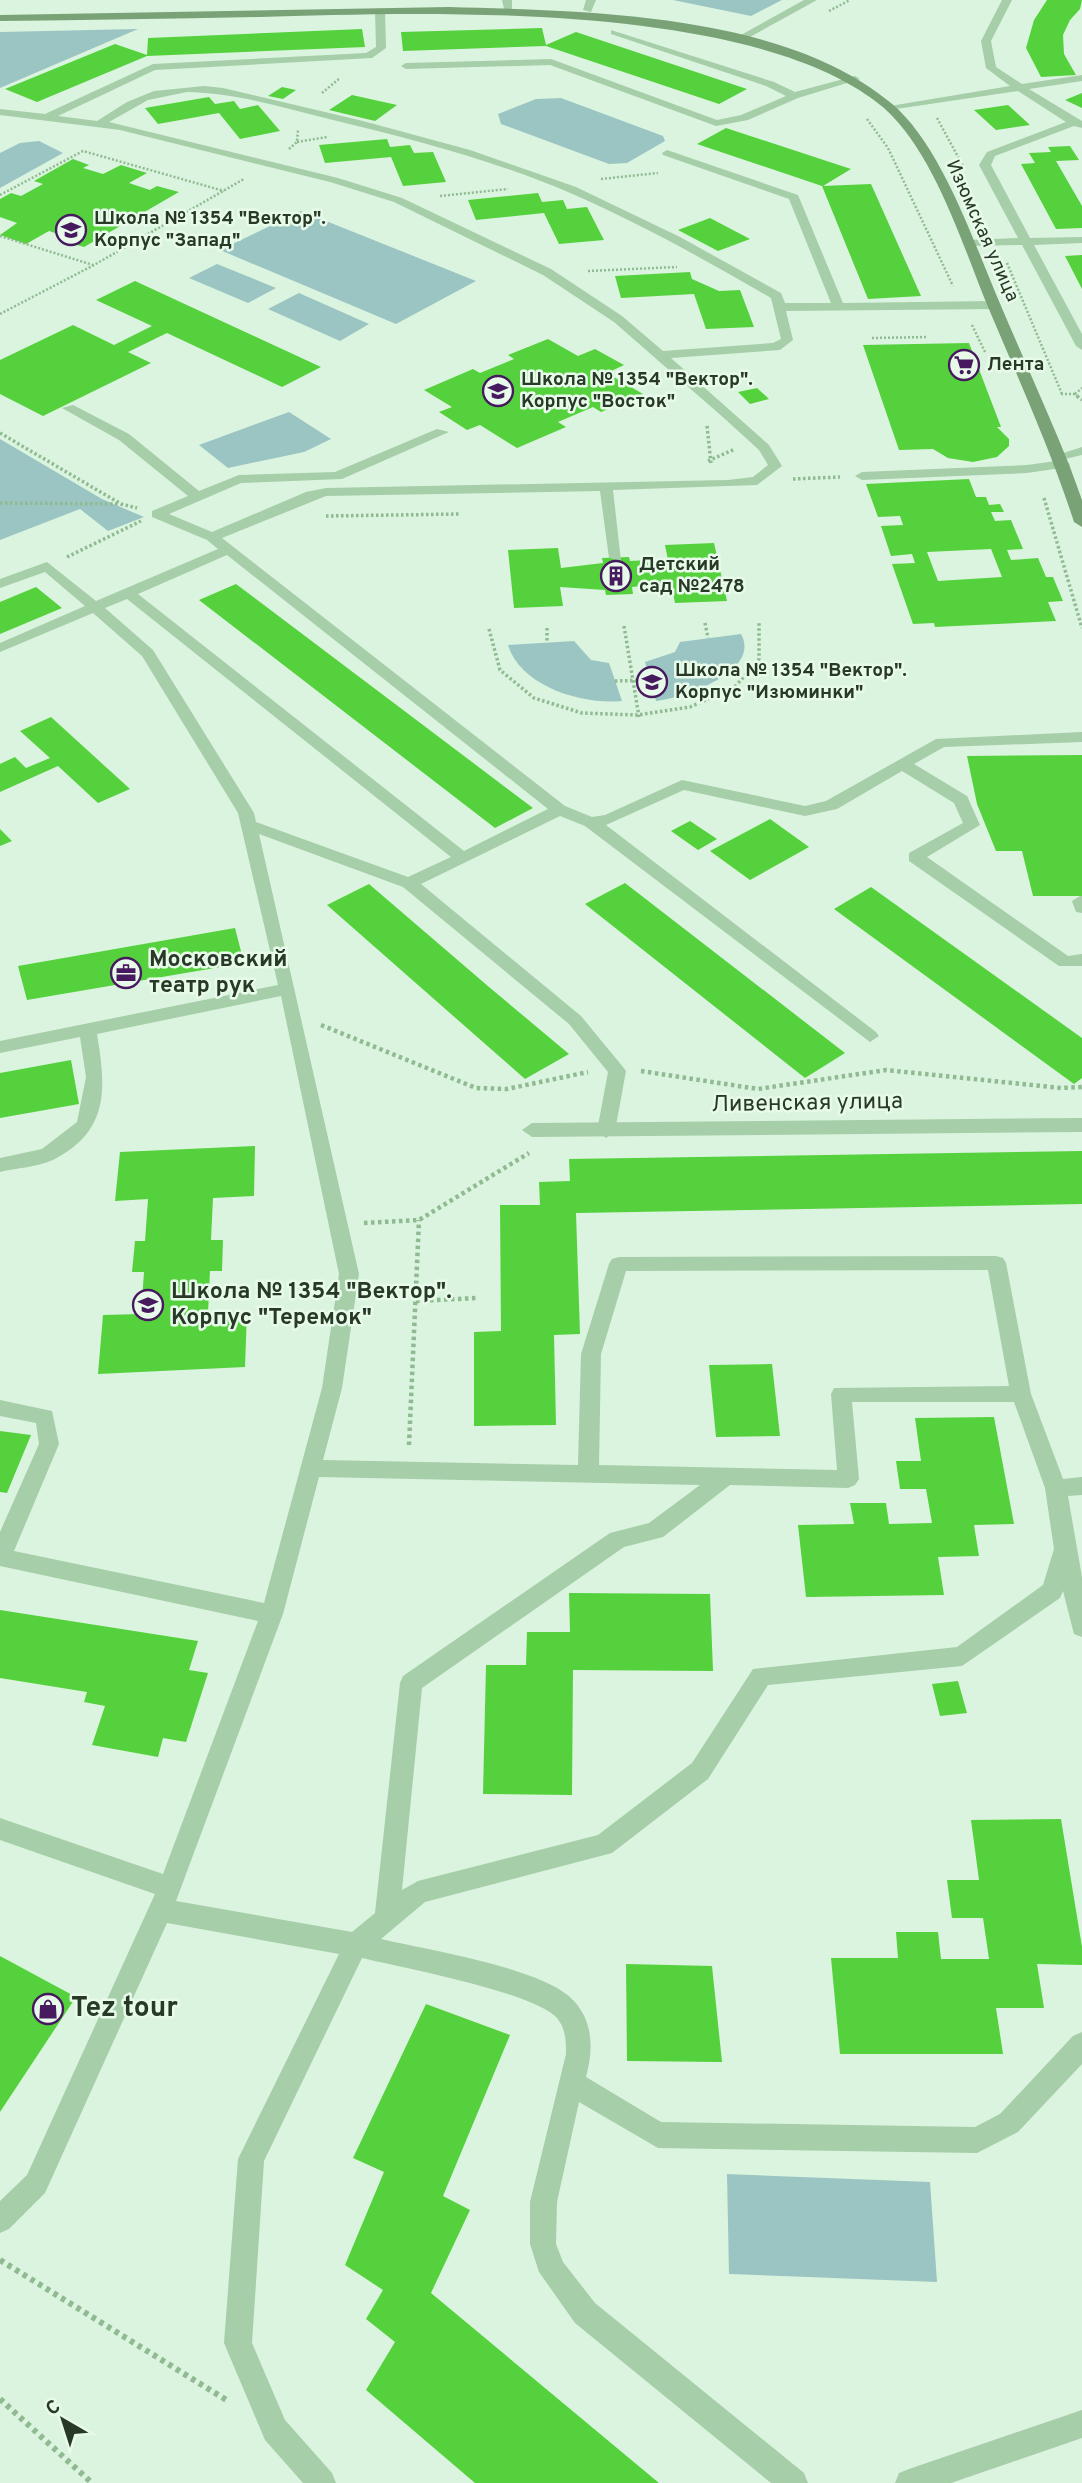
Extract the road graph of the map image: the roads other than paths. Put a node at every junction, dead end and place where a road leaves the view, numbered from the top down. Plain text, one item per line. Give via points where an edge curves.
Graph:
1 (812, 0) edge
2 (1007, 0) edge
3 (507, 3) edge
4 (589, 5) edge
5 (380, 11) junction
6 (1, 20) edge
7 (615, 32) dead end
8 (746, 35) junction
9 (407, 66) dead end
10 (1082, 78) edge
11 (855, 79) junction
12 (1021, 89) junction
13 (794, 96) junction
14 (889, 107) junction
15 (0, 112) edge
16 (47, 117) junction
17 (100, 124) junction
18 (1078, 124) edge
19 (667, 153) dead end
20 (1082, 240) edge
21 (1026, 241) junction
22 (968, 243) junction
23 (995, 305) junction
24 (838, 306) junction
25 (779, 307) junction
26 (1082, 346) edge
27 (664, 355) junction
28 (68, 408) dead end
29 (442, 432) dead end
30 (1082, 451) edge
31 (1062, 460) junction
32 (862, 477) road end
33 (606, 487) junction
34 (198, 497) junction
35 (1082, 522) edge
36 (212, 537) junction
37 (227, 550) junction
38 (616, 558) dead end
39 (0, 584) edge
40 (126, 591) junction
41 (93, 606) junction
42 (0, 648) edge
43 (1082, 737) edge
44 (902, 764) junction
45 (559, 810) junction
46 (591, 822) junction
47 (249, 825) junction
48 (463, 858) junction
49 (409, 883) junction
50 (1082, 960) edge
51 (288, 989) junction
52 (87, 1028) junction
53 (870, 1036) dead end
54 (0, 1046) edge
55 (1082, 1125) edge
56 (532, 1130) dead end
57 (606, 1131) junction
58 (0, 1165) edge
59 (1021, 1394) junction
60 (0, 1408) edge
61 (311, 1468) junction
62 (588, 1474) junction
63 (727, 1476) junction
64 (1082, 1486) edge
65 (1056, 1488) junction
66 (1065, 1549) junction
67 (0, 1557) edge
68 (272, 1614) junction
69 (1082, 1628) edge
70 (0, 1829) edge
71 (166, 1899) junction
72 (387, 1918) junction
73 (356, 1945) junction
74 (1082, 2045) edge
75 (573, 2084) junction
76 (0, 2220) edge
77 (1082, 2424) edge
78 (322, 2483) edge
79 (794, 2483) edge
80 (909, 2483) edge

1 - 8 street
2 - 12 lane via 986,41 991,68
3 - 4 street, Изюмская улица
3 - 5 street, Изюмская улица
4 - 8 street, Изюмская улица
5 - 6 street, Изюмская улица
5 - 16 lane via 381,48 368,56 153,67
7 - 13 lane
8 - 11 street, Изюмская улица via 818,59
9 - 13 lane via 551,62 716,122 744,118
10 - 12 lane
11 - 13 lane
11 - 14 street, Изюмская улица
12 - 14 lane
12 - 18 lane
14 - 22 street, Изюмская улица via 932,165
15 - 16 lane
16 - 17 lane
17 - 25 lane via 143,96 193,88 223,91 410,136 501,163 618,211 777,296
17 - 27 lane via 398,200 547,272
18 - 21 lane via 991,154 985,165
19 - 24 lane via 794,197
20 - 21 lane
21 - 22 lane
21 - 26 lane
22 - 23 street, Изюмская улица
23 - 24 lane
23 - 31 street, Изюмская улица
24 - 25 lane
25 - 27 lane via 787,340 776,347
27 - 33 lane via 764,448 775,466 757,481
28 - 34 lane via 124,437
29 - 34 lane via 337,476 239,479
30 - 31 street
31 - 32 lane via 1027,469
31 - 35 street, Изюмская улица
33 - 36 lane via 326,492
33 - 38 lane
34 - 36 lane via 156,514
36 - 37 lane
37 - 40 lane
37 - 45 lane
39 - 41 lane via 47,566
40 - 41 lane
40 - 48 lane
41 - 42 lane
41 - 47 lane via 148,653
43 - 44 lane via 941,742
44 - 46 lane via 831,805 805,811 682,785 608,820
44 - 50 lane via 961,800 972,825 915,857 1065,962
45 - 46 lane
45 - 48 lane
46 - 53 lane
47 - 49 lane
47 - 51 lane
48 - 49 lane
49 - 57 lane via 575,1020 617,1071
51 - 52 lane
51 - 61 lane via 349,1274 332,1388
52 - 54 lane
52 - 58 lane via 95,1077 86,1125 47,1155
55 - 57 street, Ливенская улица
56 - 57 street, Ливенская улица
59 - 62 lane via 996,1263 619,1264 591,1353
59 - 63 lane via 841,1394 848,1479
59 - 65 lane
60 - 67 lane via 46,1417 50,1444
61 - 62 lane
61 - 68 lane
62 - 63 lane
63 - 72 lane via 655,1531 618,1539 411,1683
64 - 65 lane
65 - 66 lane
66 - 69 lane
66 - 72 lane via 1052,1591 962,1656 761,1676 701,1771 604,1845 418,1892
67 - 68 lane
68 - 71 lane
70 - 71 lane
71 - 73 lane
71 - 76 lane via 36,2184
72 - 73 lane
73 - 75 lane via 550,1995 568,2011 579,2031
73 - 78 lane via 251,2159 238,2343 275,2430
74 - 75 lane via 1009,2123 977,2140 658,2135
75 - 79 lane via 542,2211 543,2246 559,2282 585,2313
77 - 80 lane

